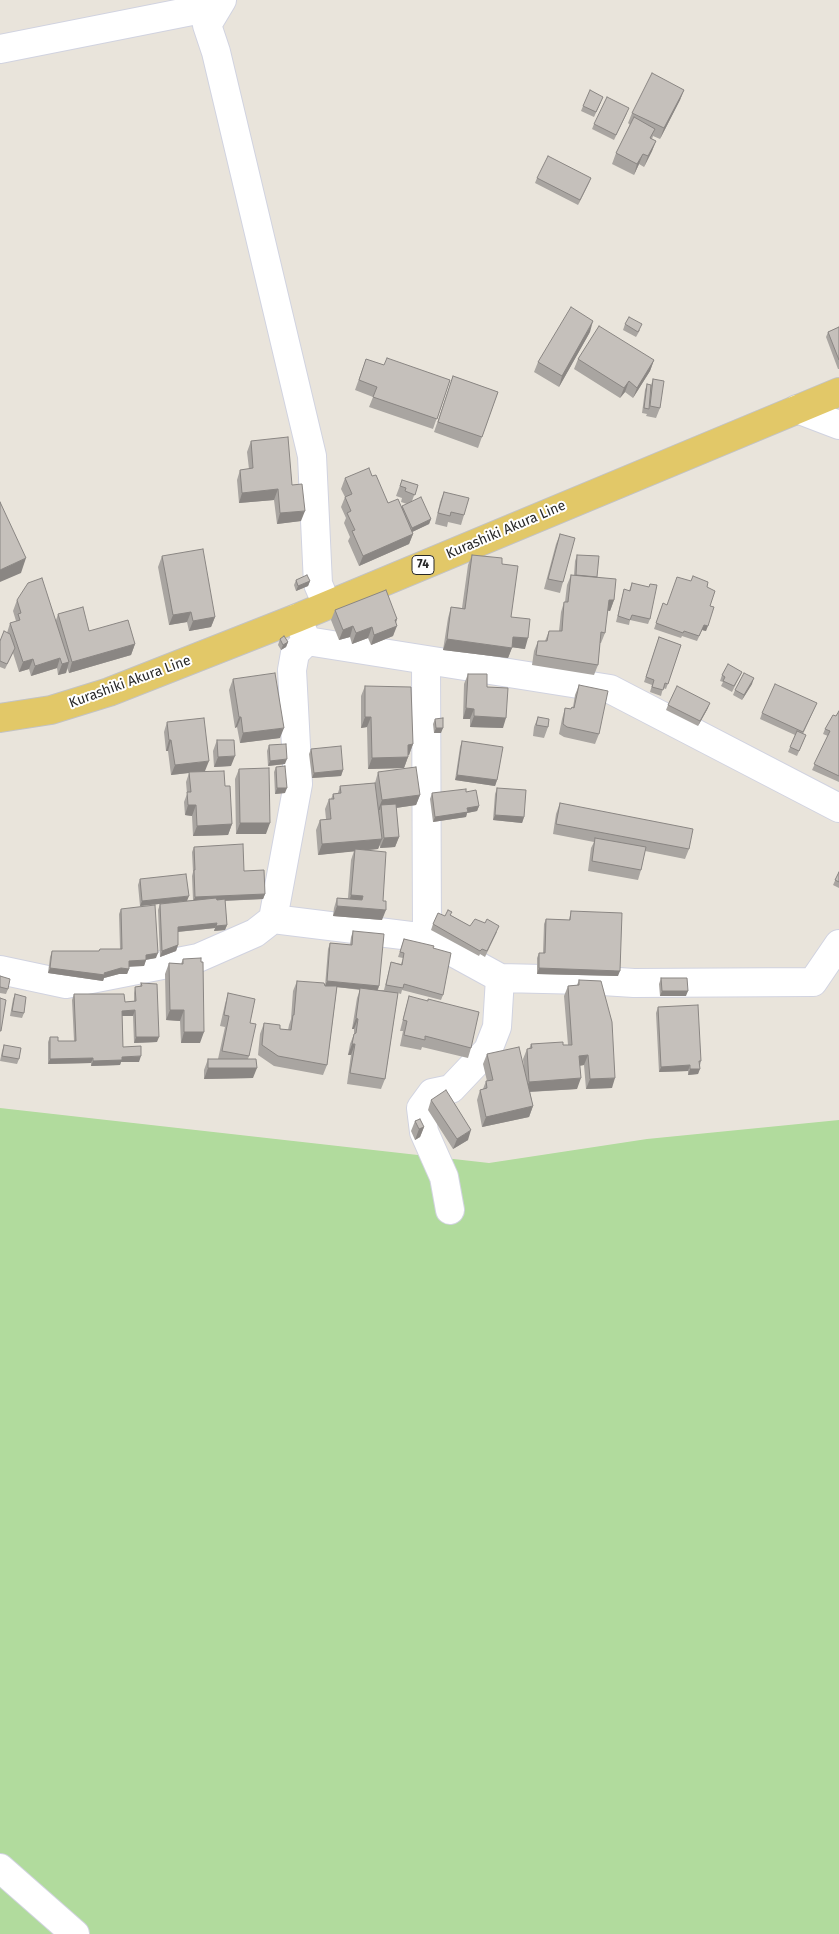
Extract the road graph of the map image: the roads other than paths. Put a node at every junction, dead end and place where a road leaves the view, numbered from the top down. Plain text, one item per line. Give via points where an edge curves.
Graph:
1 (220, 3) edge
2 (0, 49) edge
3 (839, 392) edge
4 (797, 409) junction
5 (839, 425) edge
6 (327, 605) junction
7 (302, 630) junction
8 (426, 660) junction
9 (0, 718) edge
10 (839, 808) edge
11 (273, 919) junction
12 (427, 938) junction
13 (839, 944) edge
14 (0, 970) edge
15 (500, 978) junction
16 (450, 1210) dead end
17 (0, 1868) edge
18 (75, 1934) edge

1 - 2 street
1 - 6 street via 206,25 216,52 312,456 318,584
3 - 4 main road, Kurashiki Akura Line / 74
4 - 5 street
4 - 6 main road, Kurashiki Akura Line / 74
6 - 7 main road, Kurashiki Akura Line / 74
7 - 8 street
7 - 9 main road, Kurashiki Akura Line / 74 via 51,710
7 - 11 street via 292,670 298,784
8 - 10 street via 610,688
8 - 12 street
11 - 12 street
11 - 14 street via 255,933 198,958 66,984
12 - 15 street
13 - 15 street via 813,982 634,983
15 - 16 street via 497,1027 488,1050 451,1089 432,1093 421,1108 424,1132 444,1177
17 - 18 street

